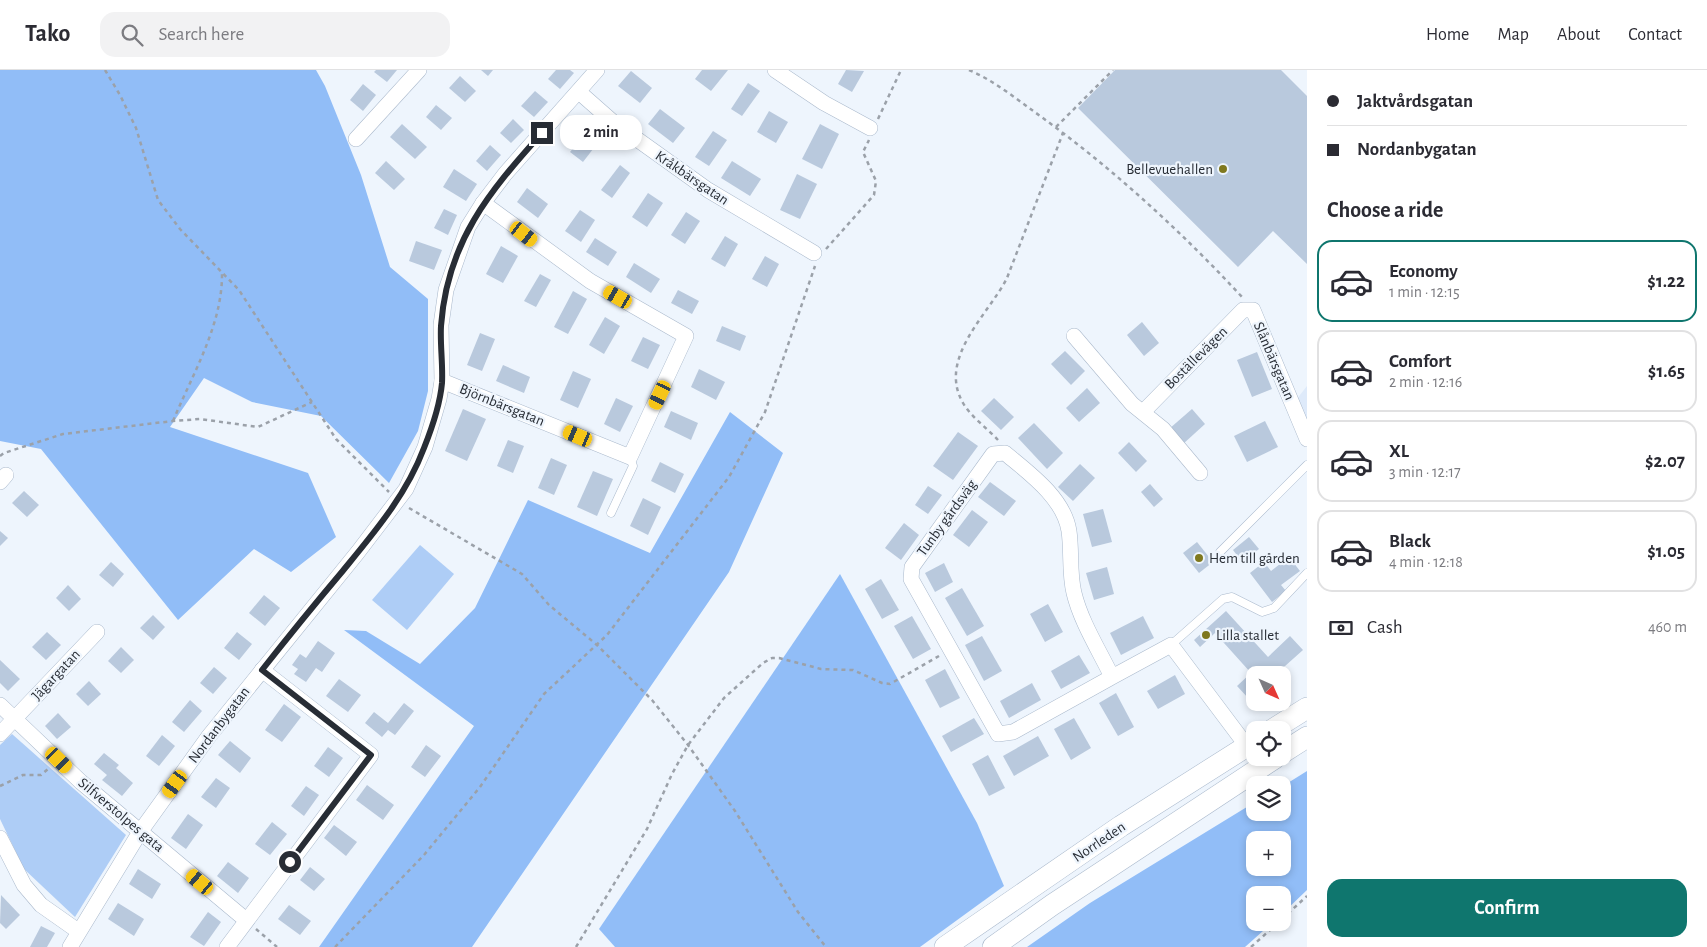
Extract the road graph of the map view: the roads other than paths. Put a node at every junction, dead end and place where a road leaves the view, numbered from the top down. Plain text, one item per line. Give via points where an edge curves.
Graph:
1 (419, 70) edge
2 (598, 70) edge
3 (775, 70) edge
4 (579, 92) junction
5 (872, 129) road end
6 (356, 139) dead end
7 (483, 202) junction
8 (818, 256) road end
9 (1248, 310) joint
10 (1074, 336) dead end
11 (442, 381) junction
12 (1143, 412) junction
13 (1307, 439) edge
14 (630, 457) junction
15 (1307, 464) edge
16 (1200, 472) dead end
17 (611, 513) dead end
18 (1220, 552) dead end
19 (1307, 573) edge
20 (97, 632) dead end
21 (1171, 645) junction
22 (262, 670) junction
23 (1112, 677) junction
24 (0, 705) edge
25 (1307, 708) edge
26 (15, 718) junction
27 (1286, 721) edge
28 (0, 734) edge
29 (1307, 736) edge
30 (1246, 739) edge
31 (1291, 746) edge
32 (1246, 761) edge
33 (1246, 763) edge
34 (140, 832) junction
35 (0, 838) edge
36 (246, 920) junction
37 (78, 931) junction
38 (70, 947) edge
39 (227, 947) edge
40 (946, 947) edge
41 (993, 947) edge

1 - 6 street
2 - 4 street, Nordanbygatan
3 - 5 street
4 - 7 street, Nordanbygatan
4 - 8 street, Kråkbärsgatan via 620,127 708,190
7 - 11 street, Nordanbygatan via 468,227 446,290 441,325
7 - 14 street via 590,281 686,336
9 - 12 street, Boställevägen
9 - 13 street, Slånbärsgatan
10 - 12 street via 1132,404
11 - 14 street, Björnbärsgatan
11 - 22 street, Nordanbygatan via 425,447 410,482
12 - 16 street via 1163,429
14 - 17 lane via 633,466
15 - 18 lane
19 - 21 lane via 1274,608 1262,612 1232,597 1223,599
20 - 26 street, Jägargatan
21 - 23 street, Tunby gårdsväg
21 - 30 street
22 - 34 street, Nordanbygatan via 209,736
22 - 36 street via 371,755
23 - 23 street, Tunby gårdsväg via 1077,604 1069,530 1058,506 1041,484 1005,452 993,454 912,567 911,579 998,734 1012,732
24 - 26 street, Silfverstolpes gata
25 - 27 main road
26 - 28 street, Jägargatan
26 - 34 street, Silfverstolpes gata
29 - 31 main road
32 - 40 main road, Norrleden via 1098,842
33 - 41 main road, Norrleden
34 - 36 street, Silfverstolpes gata
34 - 37 street, Nordanbygatan
35 - 37 street via 24,884 41,905
36 - 39 street
37 - 38 street, Nordanbygatan

